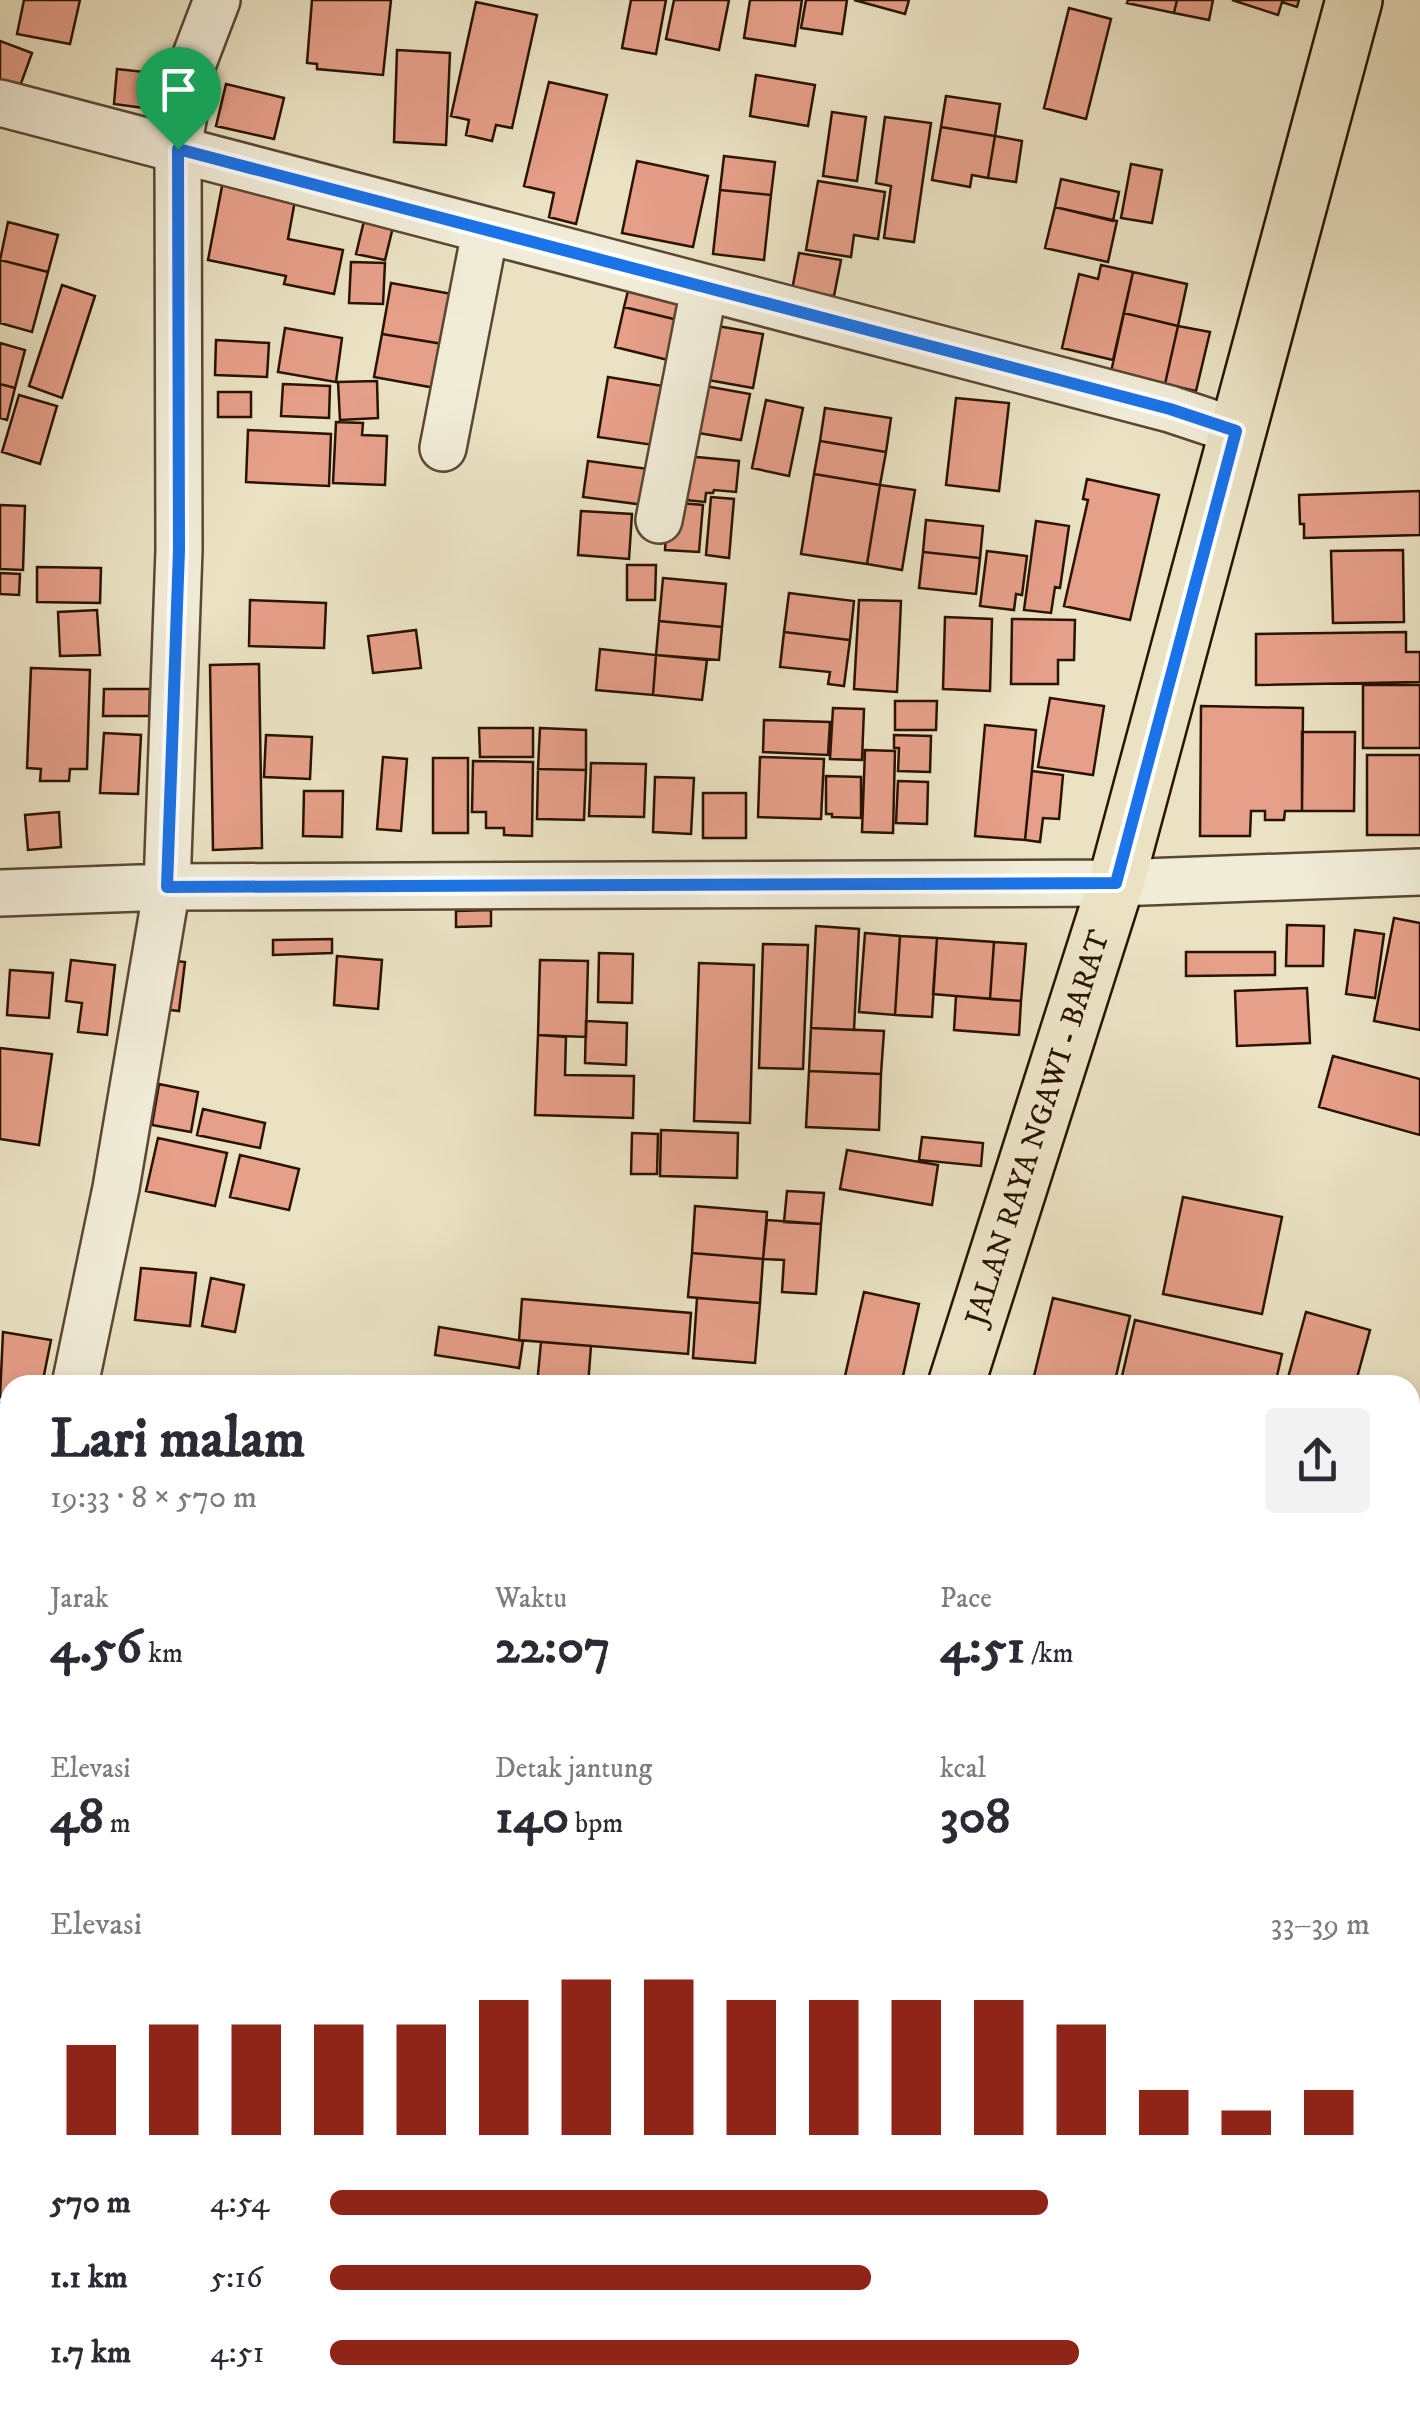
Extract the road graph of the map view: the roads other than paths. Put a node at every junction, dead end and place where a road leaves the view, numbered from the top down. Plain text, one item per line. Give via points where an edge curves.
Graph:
1 (217, 0) edge
2 (1354, 0) edge
3 (0, 104) edge
4 (178, 149) junction
5 (485, 232) junction
6 (704, 289) junction
7 (1226, 428) junction
8 (443, 448) dead end
9 (660, 520) dead end
10 (1420, 872) edge
11 (1116, 883) junction
12 (167, 887) junction
13 (0, 893) edge
14 (77, 1375) edge
15 (959, 1375) edge

1 - 4 street via 193,64
2 - 7 main road, JALAN RAYA NGAWI - BARAT
3 - 4 street
4 - 5 street
4 - 12 street via 179,550
5 - 6 street
5 - 8 street
6 - 7 street
6 - 9 street
7 - 11 main road, JALAN RAYA NGAWI - BARAT
10 - 11 street
11 - 12 street
11 - 15 main road, JALAN RAYA NGAWI - BARAT
12 - 13 street
12 - 14 street

